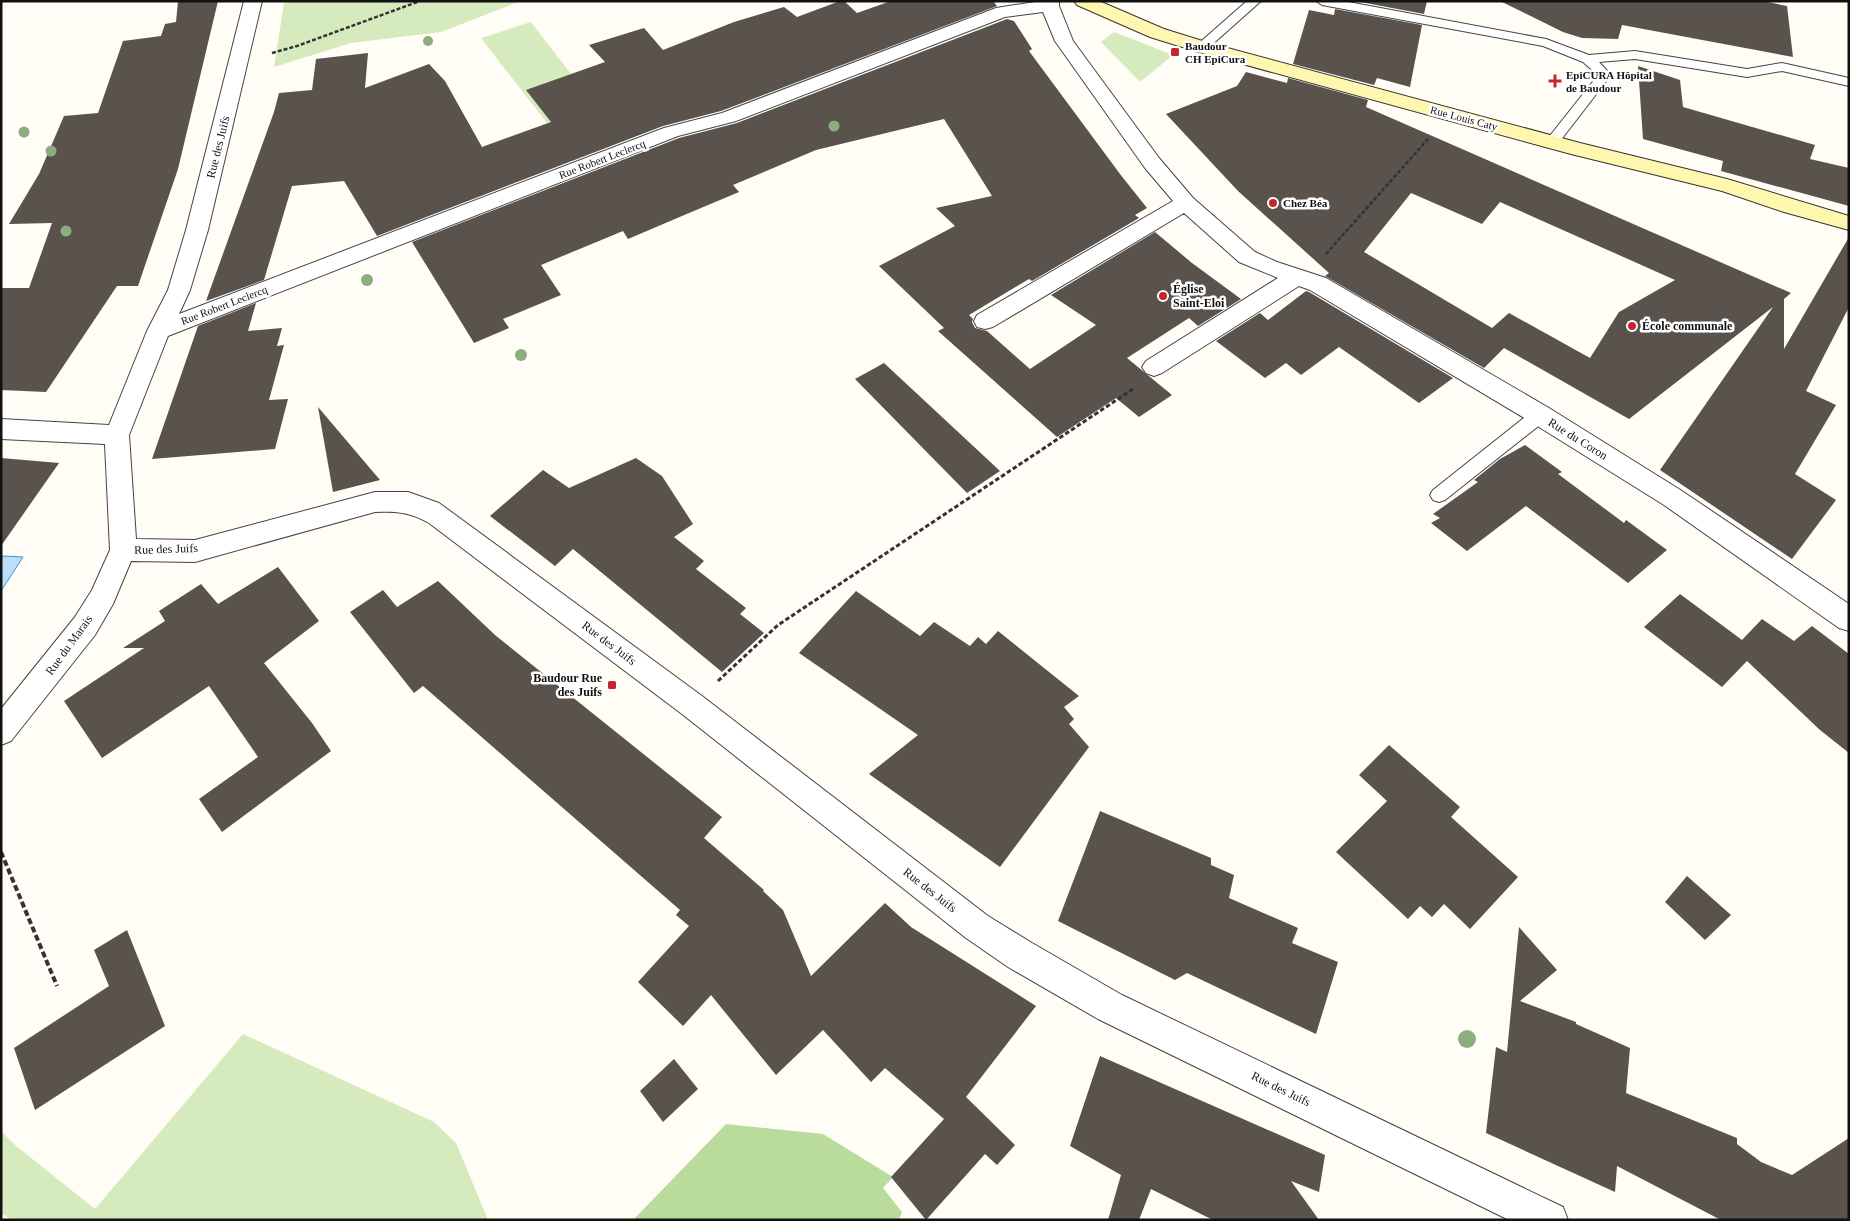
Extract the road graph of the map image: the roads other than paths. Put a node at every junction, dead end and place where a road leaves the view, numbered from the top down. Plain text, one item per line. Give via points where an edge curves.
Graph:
1 (253, 1) edge
2 (1083, 1) edge
3 (1255, 1) edge
4 (1322, 1) edge
5 (1050, 4) edge
6 (1202, 47) junction
7 (1588, 59) junction
8 (1849, 82) edge
9 (1552, 142) junction
10 (1186, 203) junction
11 (1849, 223) edge
12 (1298, 276) junction
13 (985, 321) dead end
14 (159, 331) junction
15 (1154, 367) road end
16 (1540, 415) junction
17 (1, 428) edge
18 (117, 435) junction
19 (1439, 495) dead end
20 (123, 550) junction
21 (1849, 618) edge
22 (1, 731) edge
23 (1550, 1220) edge

1 - 14 street, Rue des Juifs via 197,230 179,290
2 - 6 main road, Rue Louis Caty via 1157,33
3 - 6 lane
4 - 7 lane via 1531,39
5 - 10 street, Rue du Coron via 1064,41 1152,163
5 - 14 street, Rue Robert Leclercq via 1002,12 729,118 671,132
6 - 9 main road, Rue Louis Caty
7 - 8 lane via 1635,56 1747,73 1782,67
7 - 9 lane via 1605,74
9 - 11 main road, Rue Louis Caty via 1727,186
10 - 12 street, Rue du Coron via 1247,257 1268,268
10 - 13 street
12 - 15 street
12 - 16 street, Rue du Coron via 1333,292
14 - 18 street, Rue des Juifs
16 - 19 lane
16 - 21 street, Rue du Coron via 1673,498
17 - 18 street
18 - 20 street, Rue des Juifs
20 - 22 street, Rue du Marais via 103,596 85,626
20 - 23 street, Rue des Juifs via 195,551 375,502 398,500 419,504 438,514 692,705 977,927 1020,955 1110,1007

